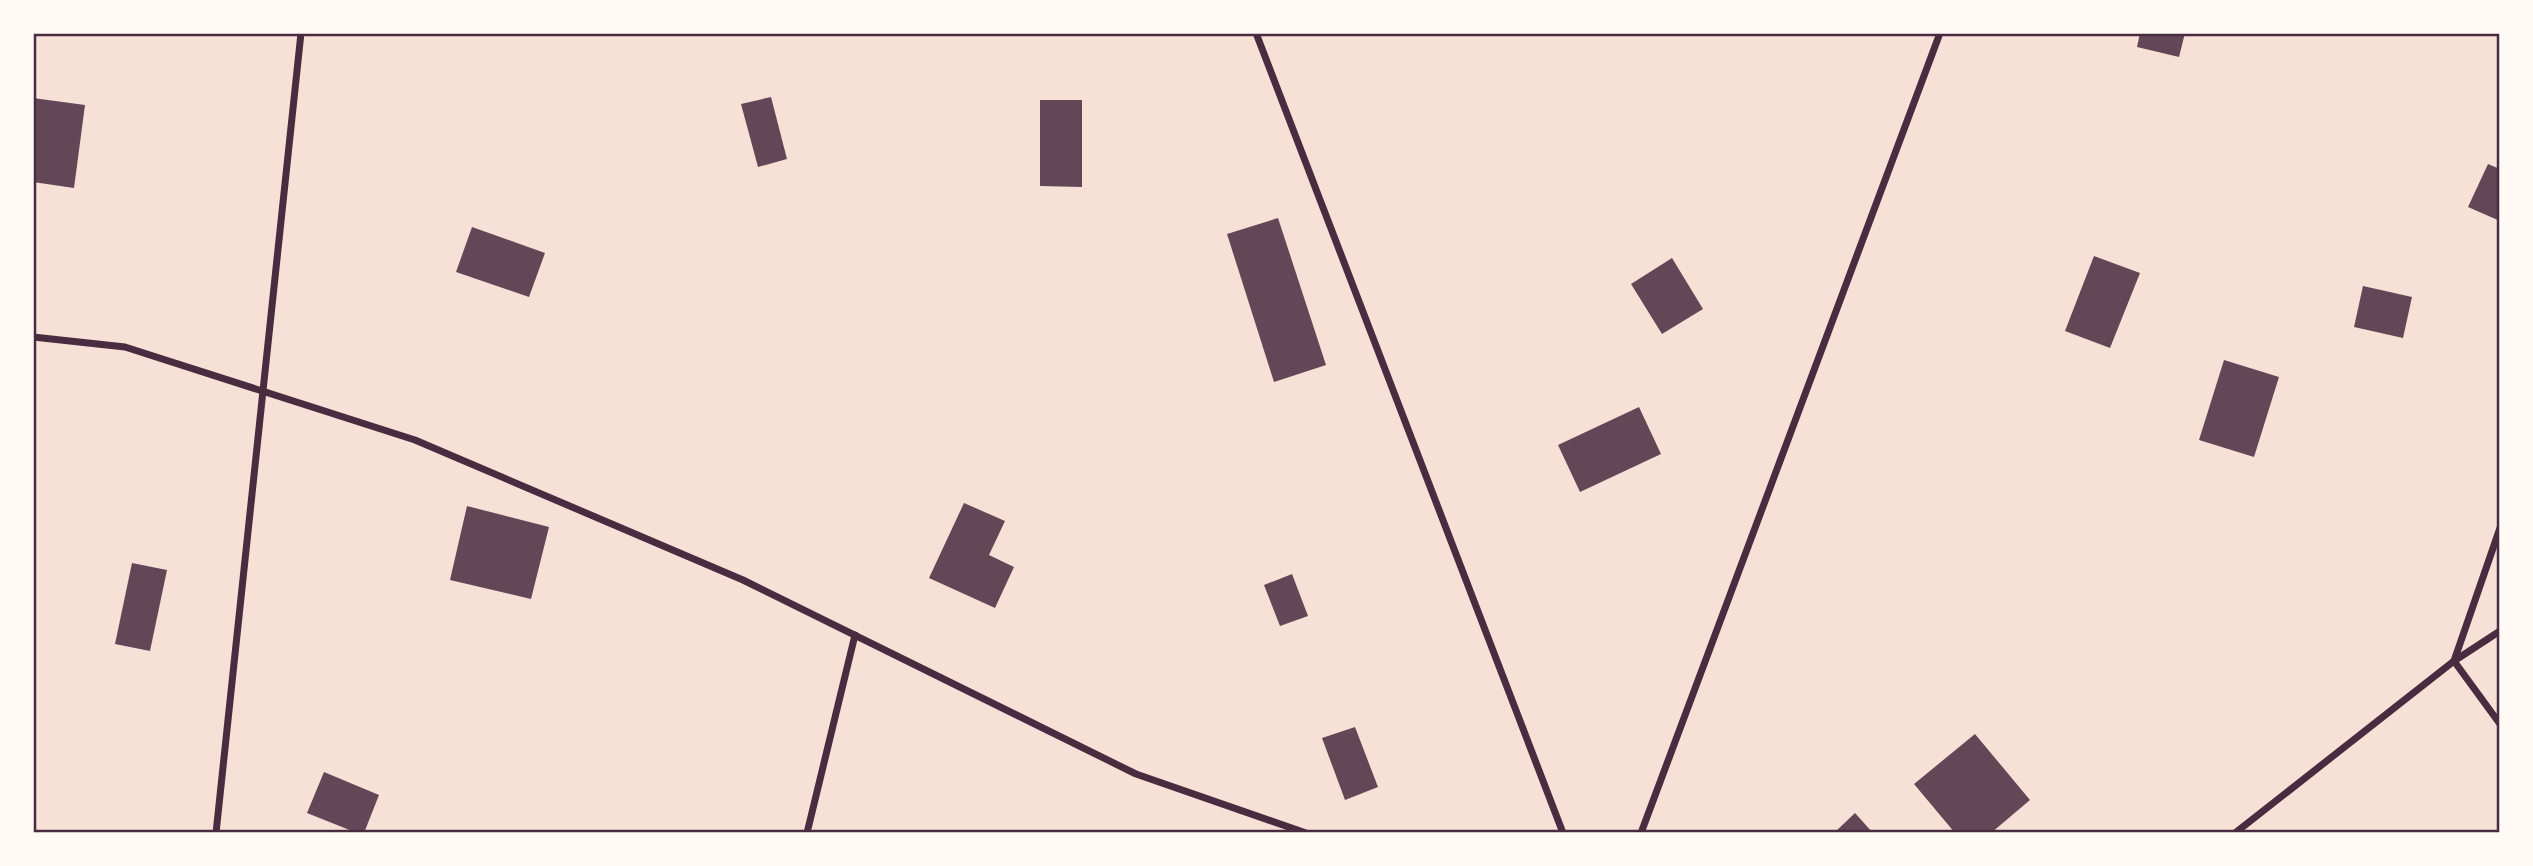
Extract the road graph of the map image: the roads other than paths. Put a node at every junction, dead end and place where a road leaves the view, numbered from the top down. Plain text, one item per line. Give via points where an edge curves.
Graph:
1 (300, 33) edge
2 (1255, 33) edge
3 (1940, 33) edge
4 (33, 337) edge
5 (263, 391) junction
6 (2500, 528) edge
7 (2500, 631) edge
8 (855, 635) junction
9 (2454, 661) junction
10 (2500, 724) edge
11 (216, 833) edge
12 (807, 833) edge
13 (1306, 833) edge
14 (1563, 833) edge
15 (1641, 833) edge
16 (2235, 833) edge

1 - 5 street
2 - 14 street
3 - 15 street
4 - 5 street via 125,347
5 - 8 street via 415,440 743,580
5 - 11 street
6 - 9 street
7 - 9 street
8 - 12 street
8 - 13 street via 1136,774
9 - 10 street
9 - 16 street

